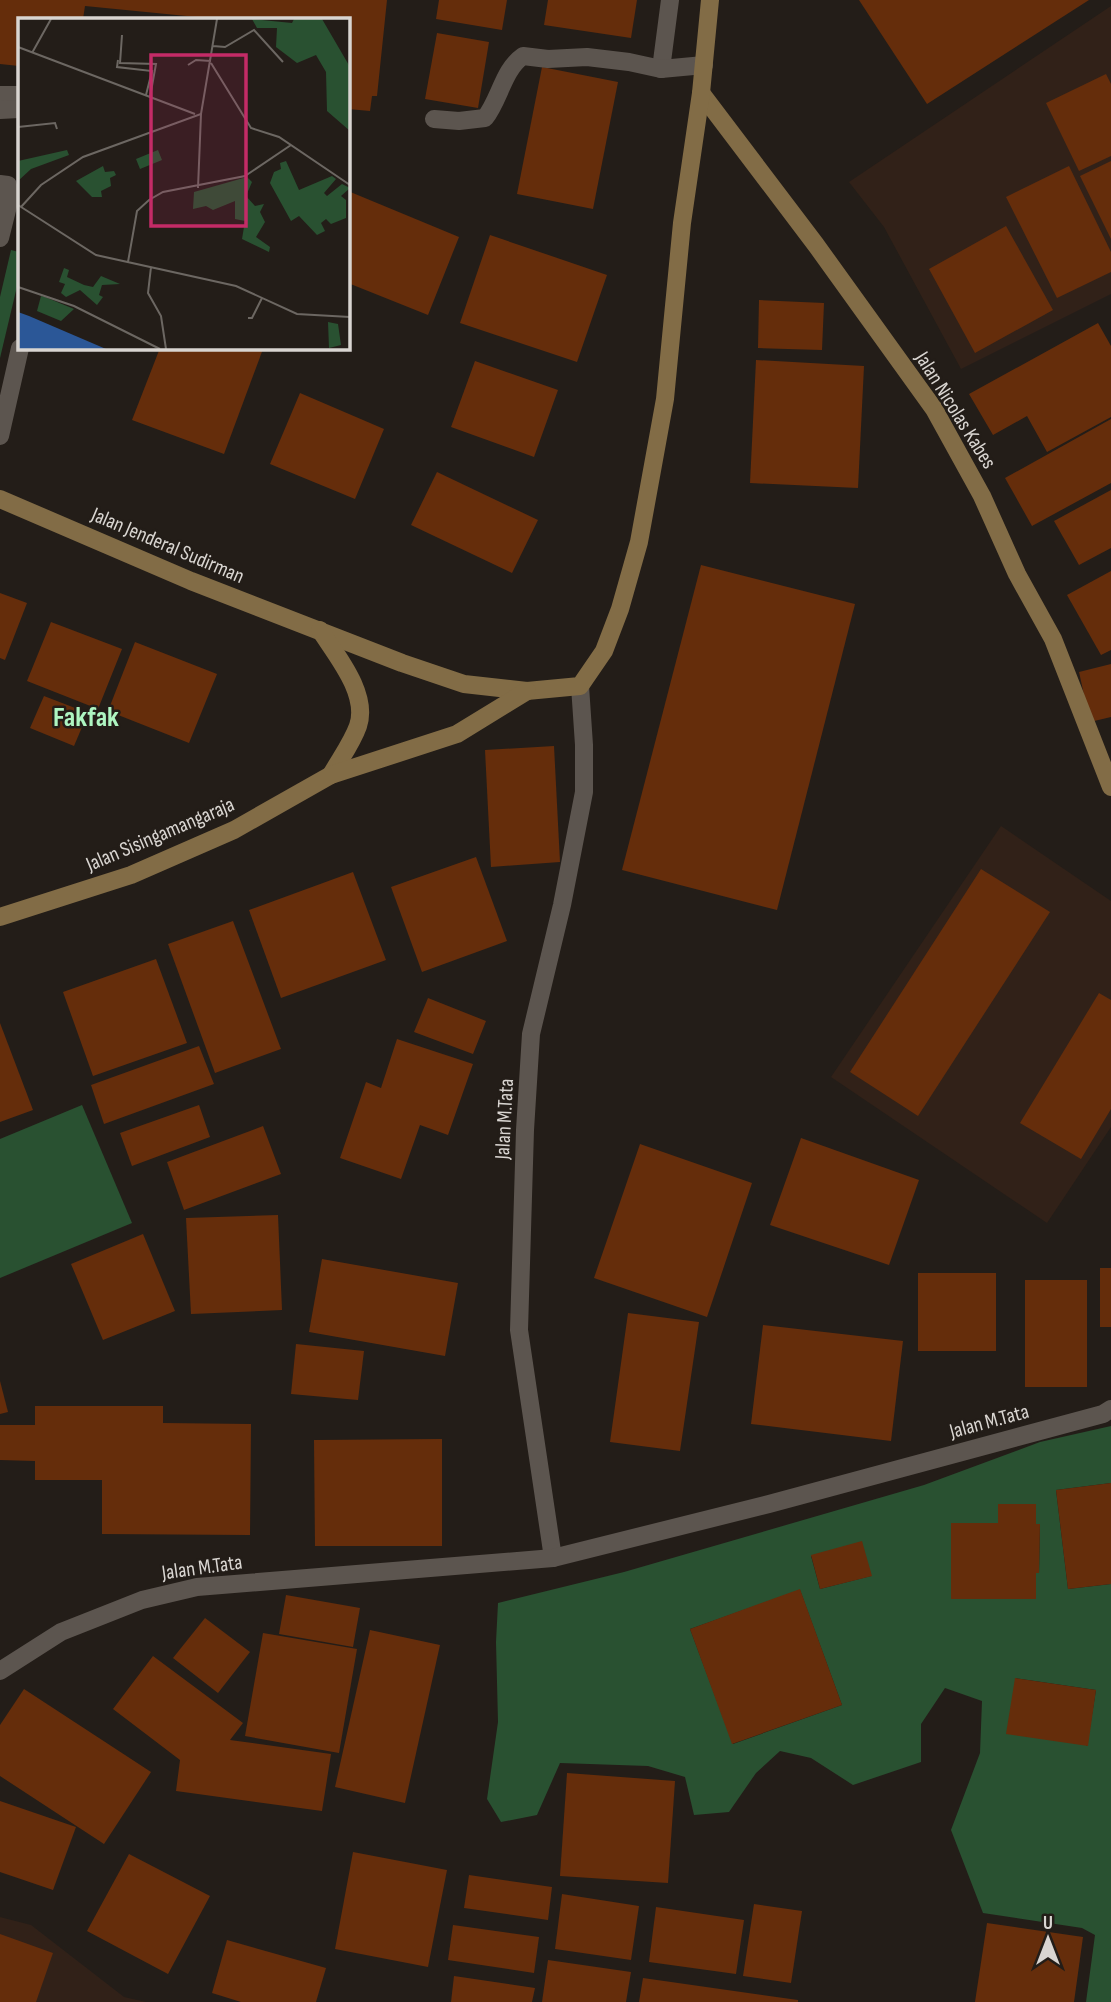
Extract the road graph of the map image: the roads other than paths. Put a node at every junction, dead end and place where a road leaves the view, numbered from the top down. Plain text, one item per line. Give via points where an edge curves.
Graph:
1 (670, 0) edge
2 (710, 0) edge
3 (704, 65) junction
4 (661, 69) junction
5 (701, 93) junction
6 (0, 94) edge
7 (18, 95) edge
8 (18, 109) edge
9 (0, 110) edge
10 (434, 119) dead end
11 (0, 172) edge
12 (18, 174) edge
13 (0, 184) edge
14 (0, 238) edge
15 (20, 350) edge
16 (0, 436) edge
17 (0, 499) edge
18 (320, 631) junction
19 (580, 686) junction
20 (527, 691) junction
21 (331, 775) junction
22 (1111, 787) edge
23 (0, 917) edge
24 (1111, 1409) edge
25 (553, 1558) junction
26 (0, 1671) edge

1 - 4 street
2 - 3 main road
3 - 4 street
3 - 5 main road
4 - 10 street via 587,57 523,56 512,63 485,118
5 - 19 main road via 681,223 665,399 639,542 604,651
5 - 22 main road, Jalan Nicolas Kabes via 934,409 1053,639
6 - 7 street
8 - 9 street
11 - 12 street
13 - 14 street via 8,185 9,202
15 - 16 street
17 - 18 main road, Jalan Jenderal Sudirman via 191,582
18 - 20 main road, Jalan Jenderal Sudirman via 464,684
18 - 21 main road via 347,672 361,706 358,724
19 - 20 main road
19 - 25 street, Jalan M.Tata via 584,792 531,1034 519,1330
20 - 21 main road via 457,734
21 - 23 main road, Jalan Sisingamangaraja via 234,830 143,870
24 - 25 street, Jalan M.Tata via 769,1504
25 - 26 street, Jalan M.Tata via 197,1587 142,1600 61,1632

